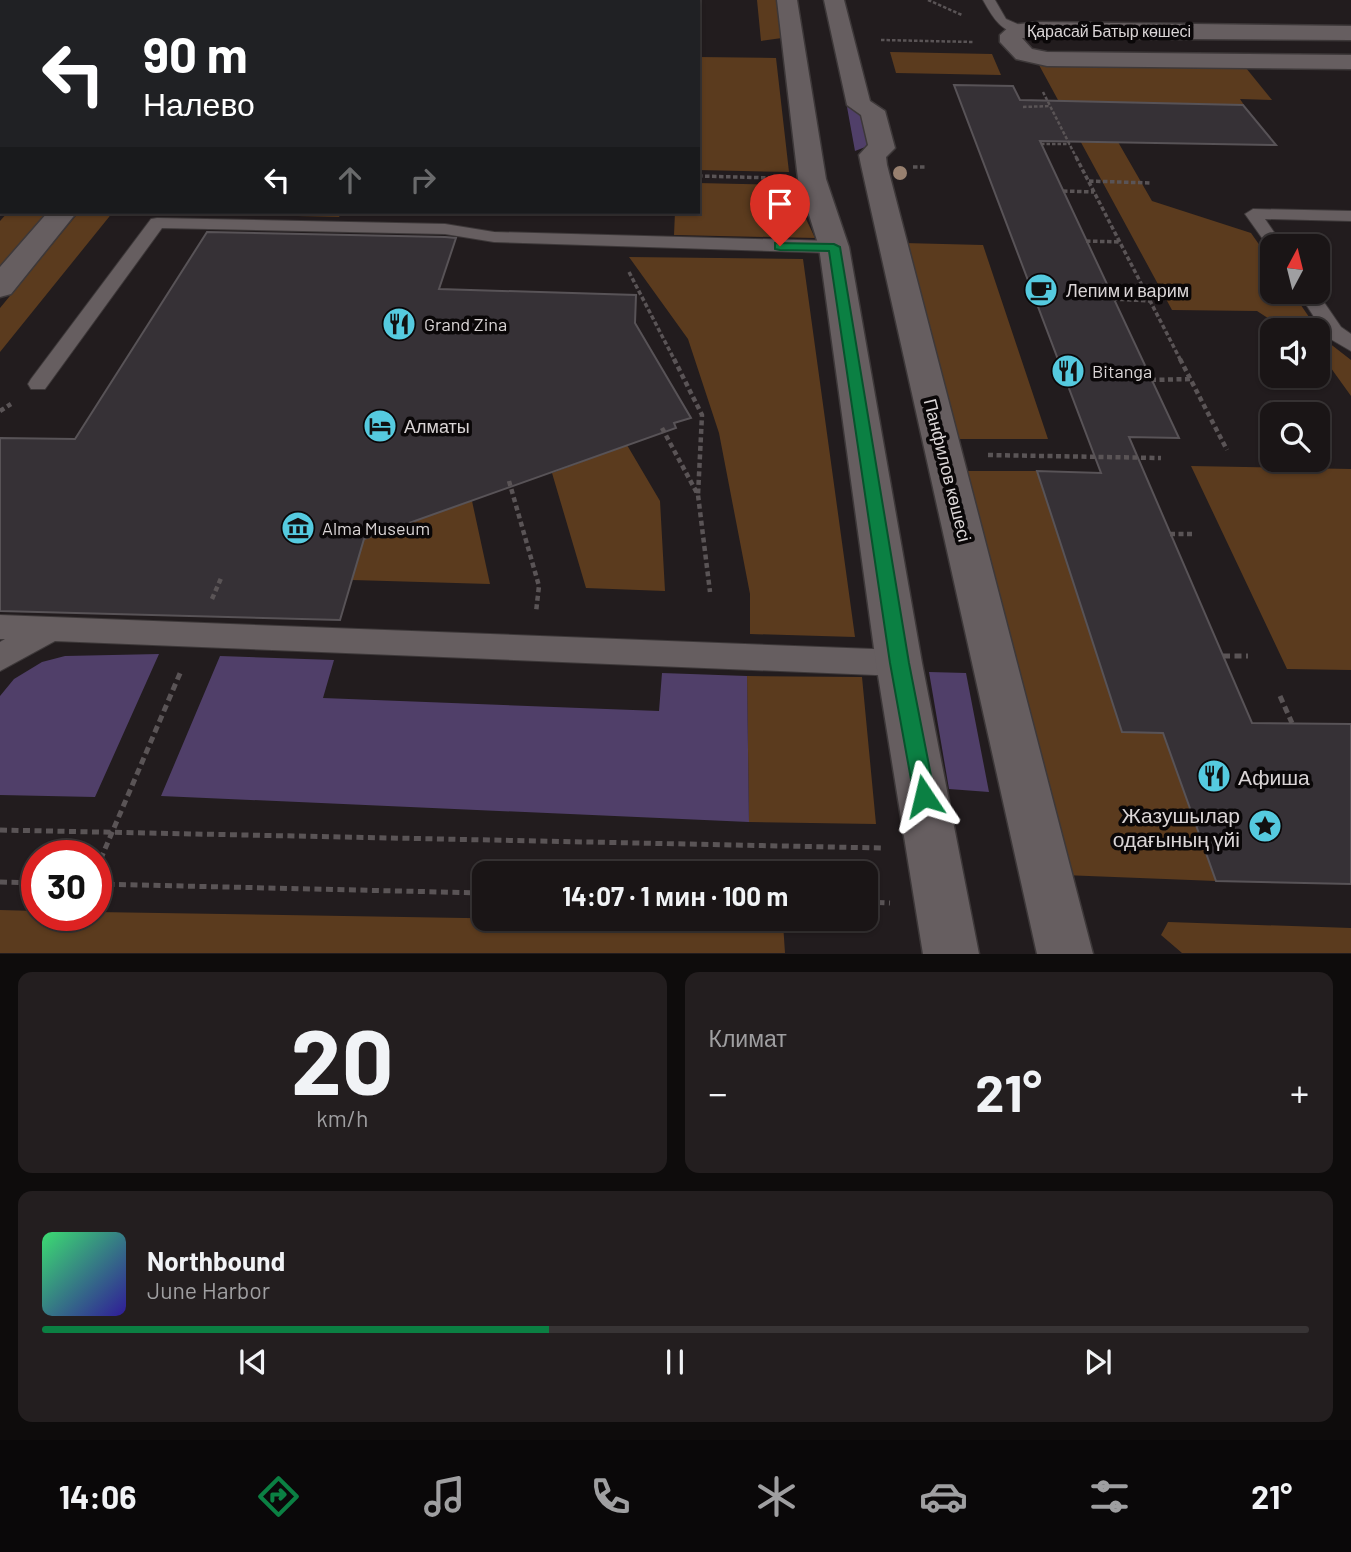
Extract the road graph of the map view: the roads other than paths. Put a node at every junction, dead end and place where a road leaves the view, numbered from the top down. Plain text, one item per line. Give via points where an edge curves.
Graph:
1 (787, 0) edge
2 (834, 0) edge
3 (989, 0) edge
4 (1019, 30) junction
5 (1351, 33) edge
6 (1351, 62) edge
7 (61, 214) edge
8 (1351, 216) edge
9 (1266, 234) edge
10 (834, 247) junction
11 (0, 287) edge
12 (1315, 304) edge
13 (1351, 344) edge
14 (38, 384) dead end
15 (0, 627) edge
16 (81, 630) junction
17 (0, 658) edge
18 (900, 663) junction
19 (951, 954) edge
20 (1065, 954) edge

1 - 10 street via 812,178
2 - 20 street, Панфилов көшесі via 859,105 873,111 882,148 872,155 874,165
3 - 4 lane via 1001,21
4 - 5 street, Қарасай Батыр көшесі
4 - 6 street, Қарасай Батыр көшесі via 1010,42 1024,54 1047,58
7 - 11 street
8 - 9 lane via 1253,214
10 - 14 lane via 494,237 445,229 157,223
10 - 18 street
12 - 13 lane via 1334,332
15 - 16 lane
16 - 17 lane via 33,637
16 - 18 lane
18 - 19 street

